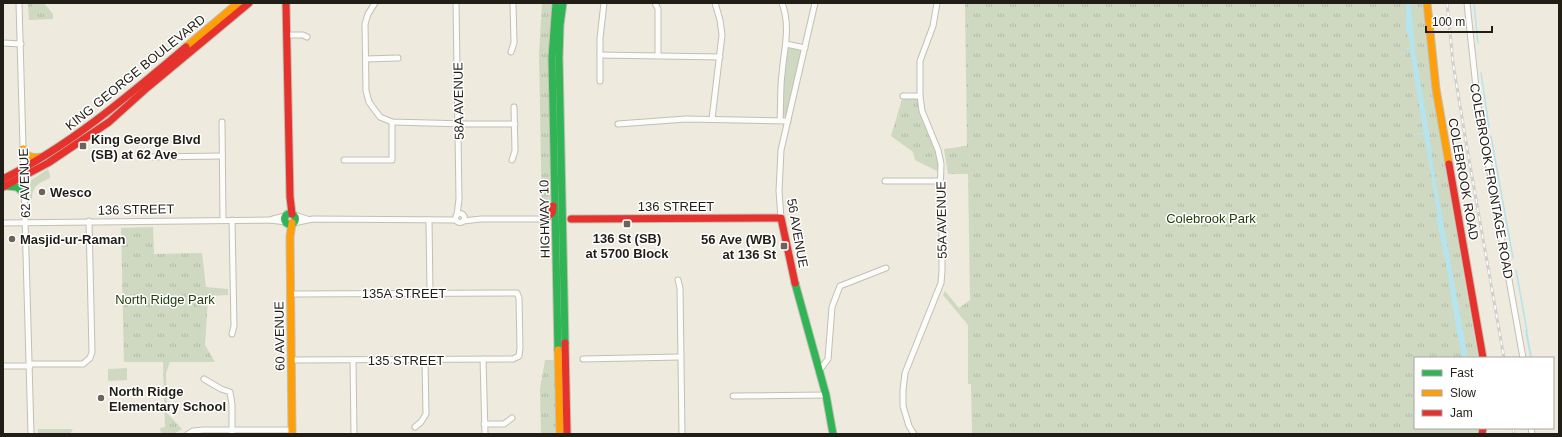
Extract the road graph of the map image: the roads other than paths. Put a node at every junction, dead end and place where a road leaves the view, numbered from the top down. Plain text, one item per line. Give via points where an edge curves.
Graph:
1 (20, 3) edge
2 (238, 3) edge
3 (249, 3) edge
4 (286, 3) edge
5 (375, 3) edge
6 (456, 3) edge
7 (513, 3) edge
8 (556, 3) edge
9 (563, 3) edge
10 (604, 3) edge
11 (655, 3) edge
12 (715, 3) edge
13 (782, 3) edge
14 (815, 3) edge
15 (937, 3) edge
16 (1427, 3) edge
17 (1467, 3) edge
18 (287, 35) junction
19 (307, 37) dead end
20 (3, 43) edge
21 (21, 44) junction
22 (786, 44) junction
23 (805, 48) junction
24 (510, 52) dead end
25 (600, 55) junction
26 (658, 55) junction
27 (720, 56) junction
28 (398, 58) dead end
29 (366, 59) junction
30 (600, 81) dead end
31 (903, 96) dead end
32 (920, 96) junction
33 (514, 107) dead end
34 (712, 119) junction
35 (780, 120) junction
36 (788, 121) junction
37 (222, 122) dead end
38 (392, 122) junction
39 (458, 124) junction
40 (515, 124) junction
41 (618, 124) dead end
42 (555, 144) junction
43 (23, 149) junction
44 (52, 153) junction
45 (222, 156) junction
46 (148, 157) dead end
47 (344, 160) dead end
48 (512, 160) dead end
49 (24, 173) junction
50 (885, 181) dead end
51 (940, 181) junction
52 (4, 184) edge
53 (24, 193) junction
54 (563, 210) junction
55 (460, 217) junction
56 (781, 218) junction
57 (290, 219) junction
58 (544, 219) junction
59 (571, 219) junction
60 (223, 220) junction
61 (232, 220) junction
62 (429, 220) junction
63 (89, 221) junction
64 (25, 222) junction
65 (3, 223) edge
66 (557, 228) junction
67 (886, 268) dead end
68 (678, 280) dead end
69 (564, 288) junction
70 (430, 292) junction
71 (290, 294) junction
72 (232, 334) dead end
73 (519, 356) joint
74 (680, 357) junction
75 (1483, 357) edge
76 (1523, 357) edge
77 (483, 359) junction
78 (583, 359) dead end
79 (291, 360) junction
80 (353, 360) junction
81 (425, 360) junction
82 (30, 365) junction
83 (3, 366) edge
84 (819, 371) junction
85 (204, 379) dead end
86 (826, 395) junction
87 (733, 396) dead end
88 (512, 418) dead end
89 (484, 424) junction
90 (415, 427) dead end
91 (232, 432) edge
92 (292, 432) edge
93 (32, 434) edge
94 (188, 434) edge
95 (354, 434) edge
96 (485, 434) edge
97 (560, 434) edge
98 (567, 434) edge
99 (682, 434) edge
100 (833, 434) edge
101 (914, 434) edge

1 - 21 street, 62 AVENUE
2 - 44 main road, KING GEORGE BOULEVARD via 99,120
3 - 49 main road, KING GEORGE BOULEVARD via 109,122 68,150
4 - 18 main road, 60 AVENUE
5 - 29 street via 365,24
6 - 39 street, 58A AVENUE
7 - 24 street via 514,43
8 - 42 main road, HIGHWAY 10 via 552,42
9 - 54 main road, HIGHWAY 10 via 559,58
10 - 25 street
11 - 26 street via 658,8
12 - 27 street via 722,35
13 - 22 street via 786,11 788,30
14 - 23 street, 56 AVENUE
15 - 32 street, 55A AVENUE via 933,26 920,61
16 - 75 main road, COLEBROOK ROAD via 1439,104
17 - 76 street, COLEBROOK FRONTAGE ROAD via 1478,106
18 - 19 street
18 - 57 main road, 60 AVENUE
20 - 21 street
21 - 43 street, 62 AVENUE
22 - 23 street
22 - 35 street via 781,76
23 - 36 street, 56 AVENUE
25 - 26 street
25 - 30 street
26 - 27 street
27 - 34 street
28 - 29 street
29 - 38 street via 366,91 369,102 380,117
31 - 32 street
32 - 51 street, 55A AVENUE via 922,111 938,150 941,164
33 - 40 street
34 - 35 street
34 - 41 street
35 - 36 street
36 - 56 street, 56 AVENUE via 779,168
37 - 45 street
38 - 39 street
38 - 47 street via 392,160
39 - 40 street
39 - 55 street, 58A AVENUE
40 - 48 street via 515,151
42 - 58 main road via 552,160 553,210 551,215
42 - 66 main road, HIGHWAY 10
43 - 44 main road via 31,158
43 - 49 street, 62 AVENUE
44 - 49 main road, KING GEORGE BOULEVARD
45 - 46 street
45 - 60 street
49 - 52 main road, KING GEORGE BOULEVARD
49 - 53 street, 62 AVENUE
50 - 51 street
51 - 101 street, 55A AVENUE via 941,283 906,373 903,390 903,406
52 - 53 main road via 17,187
53 - 64 street, 62 AVENUE
54 - 59 main road
54 - 69 main road, HIGHWAY 10
55 - 58 street, 136 STREET
55 - 62 street, 136 STREET
56 - 59 main road, 136 STREET
56 - 84 main road, 56 AVENUE via 794,279
57 - 61 street, 136 STREET
57 - 62 street, 136 STREET
57 - 71 main road, 60 AVENUE
58 - 66 main road via 551,221
59 - 69 main road via 567,224 567,281
60 - 61 street, 136 STREET
60 - 63 street, 136 STREET
61 - 72 street
62 - 70 street
63 - 64 street, 136 STREET
63 - 82 street via 92,352 90,358 83,364
64 - 65 street, 136 STREET
64 - 82 street, 62 AVENUE
66 - 97 main road, HIGHWAY 10
67 - 84 street via 840,286 832,307 828,359
68 - 74 street
69 - 98 main road, HIGHWAY 10
70 - 71 street, 135A STREET
70 - 73 street, 135A STREET via 517,293
71 - 79 main road, 60 AVENUE
73 - 77 street, 135 STREET via 513,359
74 - 78 street
74 - 99 street
77 - 81 street, 135 STREET
77 - 89 street
79 - 80 street, 135 STREET
79 - 92 main road, 60 AVENUE
80 - 81 street, 135 STREET
80 - 95 street
81 - 90 street via 426,414
82 - 83 street
82 - 93 street, 62 AVENUE
84 - 86 main road, 56 AVENUE
85 - 91 street via 221,390 230,392
86 - 87 street
86 - 100 main road, 56 AVENUE
88 - 89 street via 504,424
89 - 96 street
91 - 92 street
91 - 94 street via 203,430

